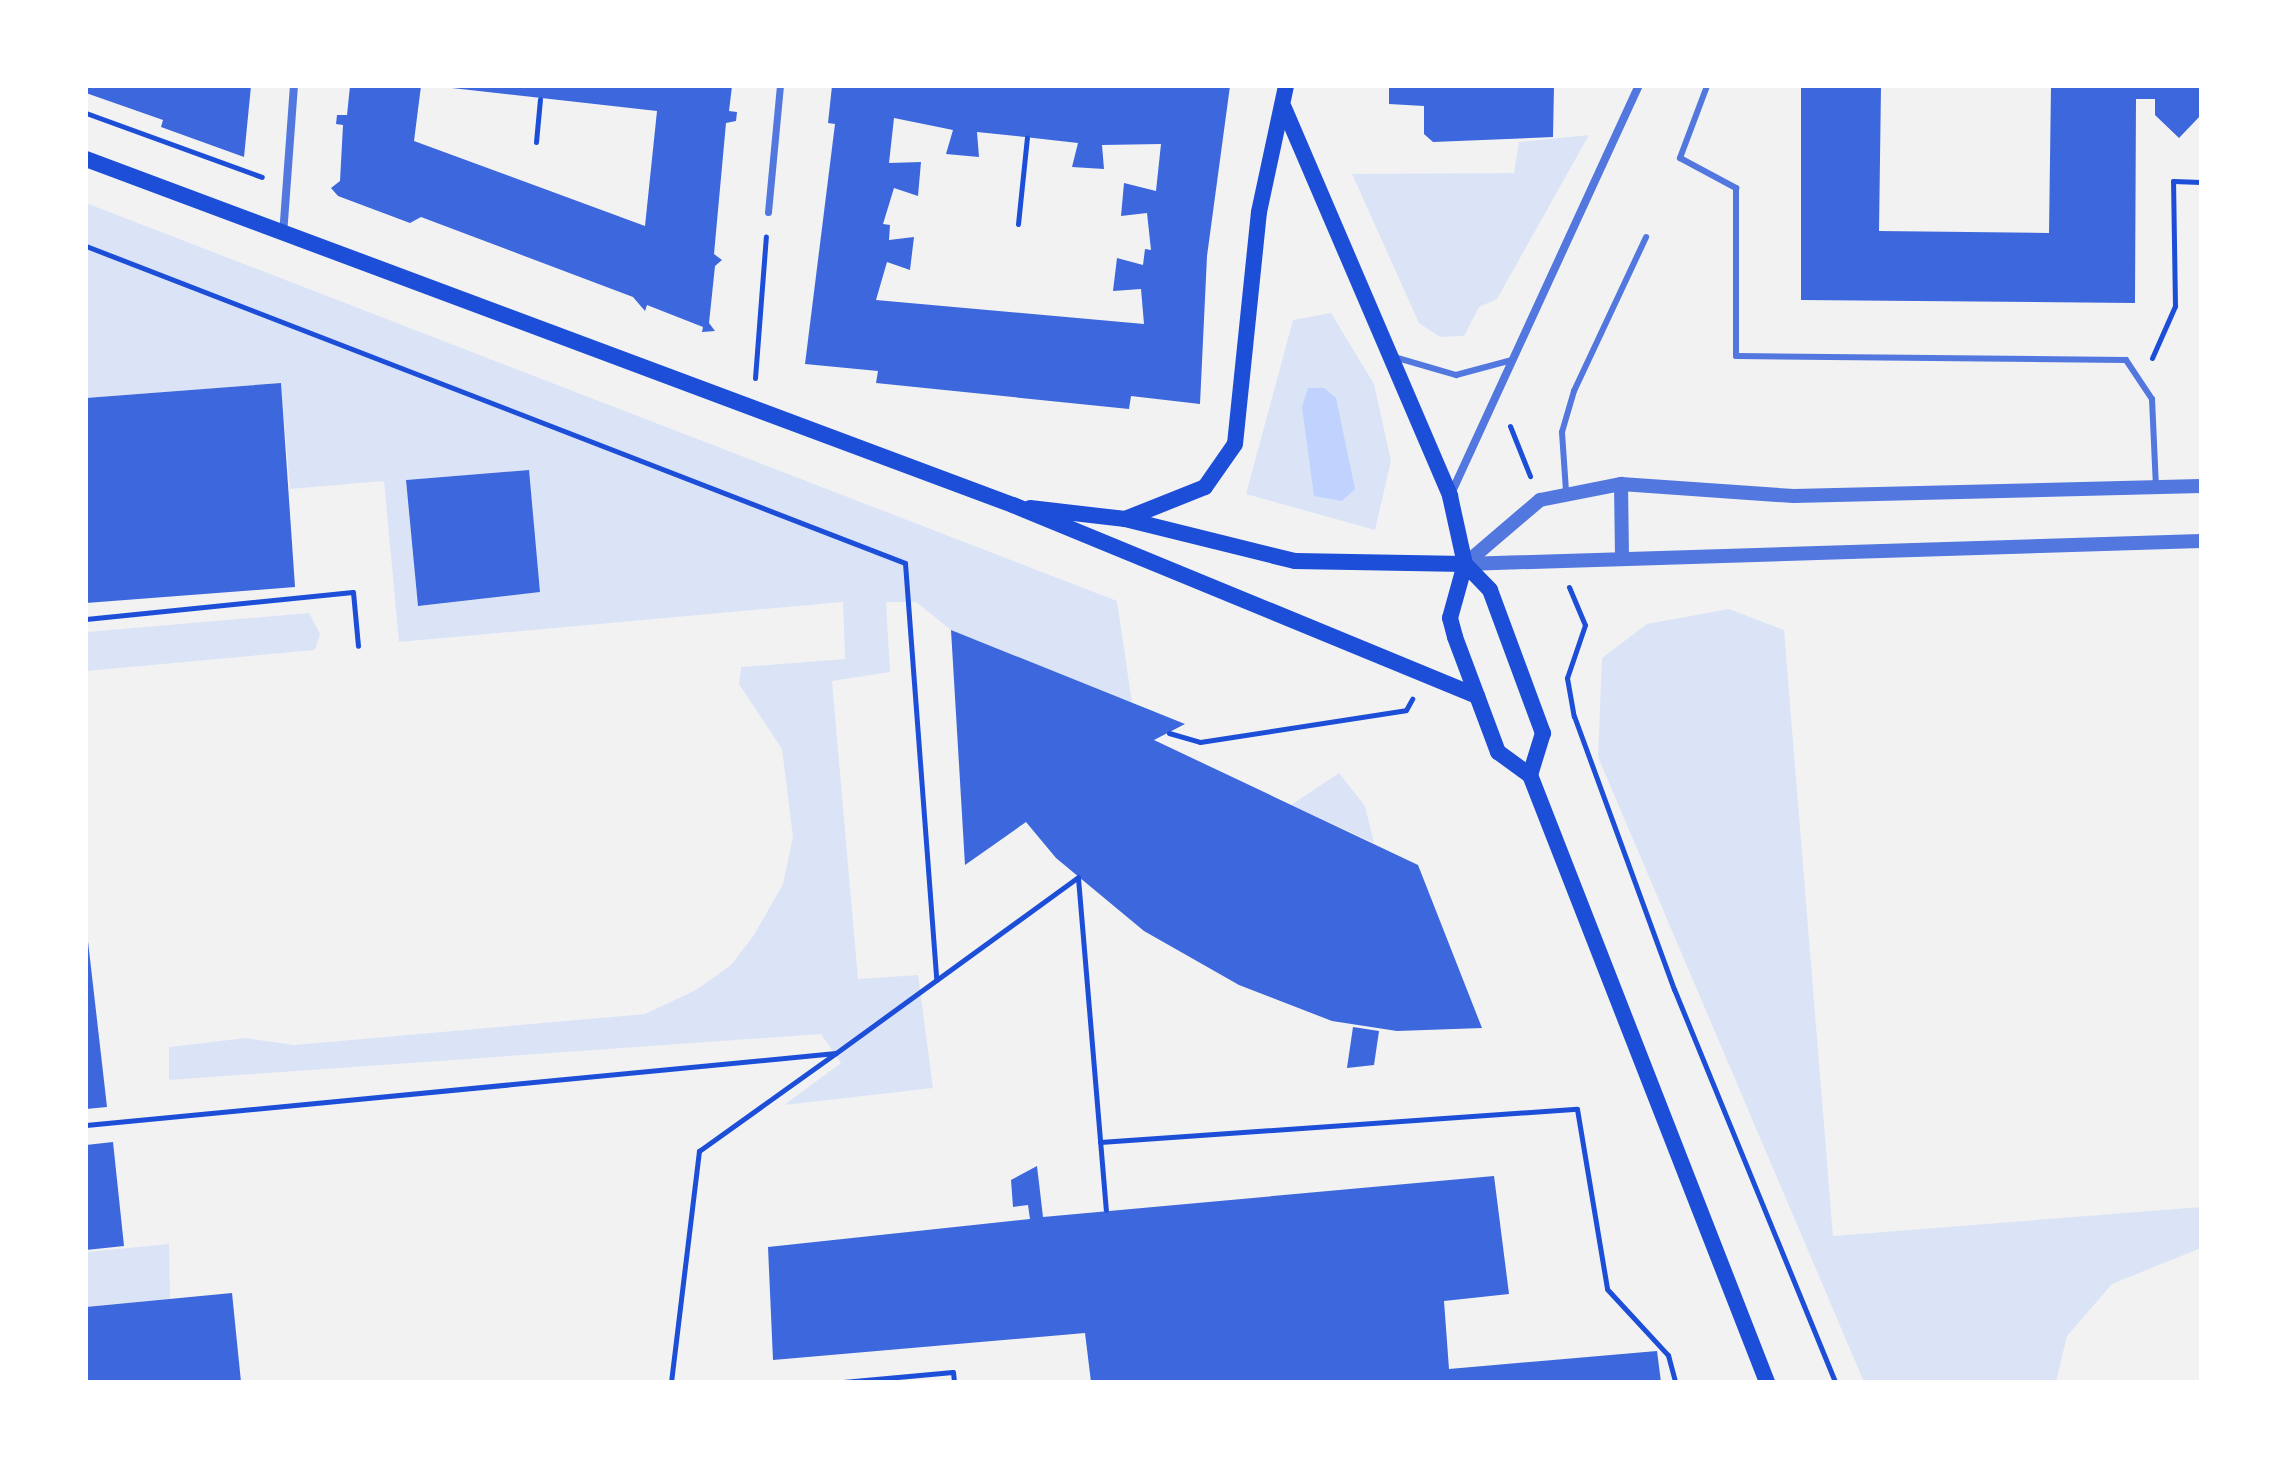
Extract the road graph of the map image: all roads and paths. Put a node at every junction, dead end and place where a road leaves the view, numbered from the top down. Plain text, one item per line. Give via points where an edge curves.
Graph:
1 (294, 86) edge
2 (780, 86) edge
3 (1286, 86) edge
4 (1639, 86) edge
5 (1707, 86) edge
6 (540, 99) dead end
7 (1284, 108) junction
8 (86, 113) edge
9 (1027, 137) dead end
10 (536, 142) dead end
11 (86, 159) edge
12 (2201, 182) edge
13 (287, 186) junction
14 (768, 212) joint
15 (1018, 224) dead end
16 (283, 235) junction
17 (1646, 237) dead end
18 (86, 246) edge
19 (1394, 357) junction
20 (1515, 358) junction
21 (2144, 378) junction
22 (1496, 394) junction
23 (752, 411) junction
24 (1621, 484) junction
25 (2201, 486) edge
26 (2156, 487) junction
27 (1566, 491) junction
28 (1450, 496) junction
29 (1540, 500) junction
30 (1013, 505) junction
31 (1125, 519) junction
32 (2201, 541) edge
33 (1622, 558) junction
34 (1557, 559) junction
35 (1465, 564) junction
36 (86, 619) edge
37 (358, 646) dead end
38 (1414, 666) junction
39 (1477, 696) junction
40 (1169, 733) dead end
41 (1530, 775) junction
42 (936, 980) junction
43 (836, 1053) junction
44 (86, 1125) edge
45 (1100, 1142) junction
46 (1106, 1210) dead end
47 (671, 1382) edge
48 (843, 1382) edge
49 (954, 1382) edge
50 (1675, 1382) edge
51 (1767, 1382) edge
52 (1835, 1382) edge

1 - 13 street
2 - 14 street
3 - 7 main road
4 - 20 street
5 - 21 lane via 1680,158 1736,188 1736,356 2095,356 2126,360
6 - 10 path
7 - 19 main road
7 - 31 main road via 1259,212 1235,444 1205,487
8 - 13 path
9 - 15 path
11 - 16 main road
12 - 21 path via 2173,181 2175,306
13 - 16 street
14 - 23 path
16 - 23 main road
17 - 27 lane via 1574,391 1562,432
18 - 42 path via 905,563
19 - 20 lane via 1456,375 1495,370
19 - 28 main road
20 - 22 street
21 - 26 lane via 2154,414
22 - 28 street
22 - 29 path
23 - 30 main road
24 - 26 street via 1794,496
24 - 27 street
24 - 33 street
25 - 26 street
27 - 29 street
28 - 35 main road
29 - 35 street
30 - 31 main road
30 - 38 main road
31 - 35 main road via 1295,561
32 - 33 street
33 - 34 street
34 - 35 street
34 - 52 path via 1585,625 1567,678 1574,716 1674,989
35 - 39 main road via 1450,618
35 - 41 main road via 1490,590 1543,733
36 - 37 path via 353,592
38 - 39 main road
38 - 40 path via 1406,710 1200,742
39 - 41 main road via 1498,752
41 - 51 main road
42 - 43 path
42 - 45 path via 1078,877
43 - 44 path
43 - 47 path via 699,1151
45 - 46 path
45 - 50 path via 1577,1109 1607,1289 1668,1355
48 - 49 path via 953,1372

